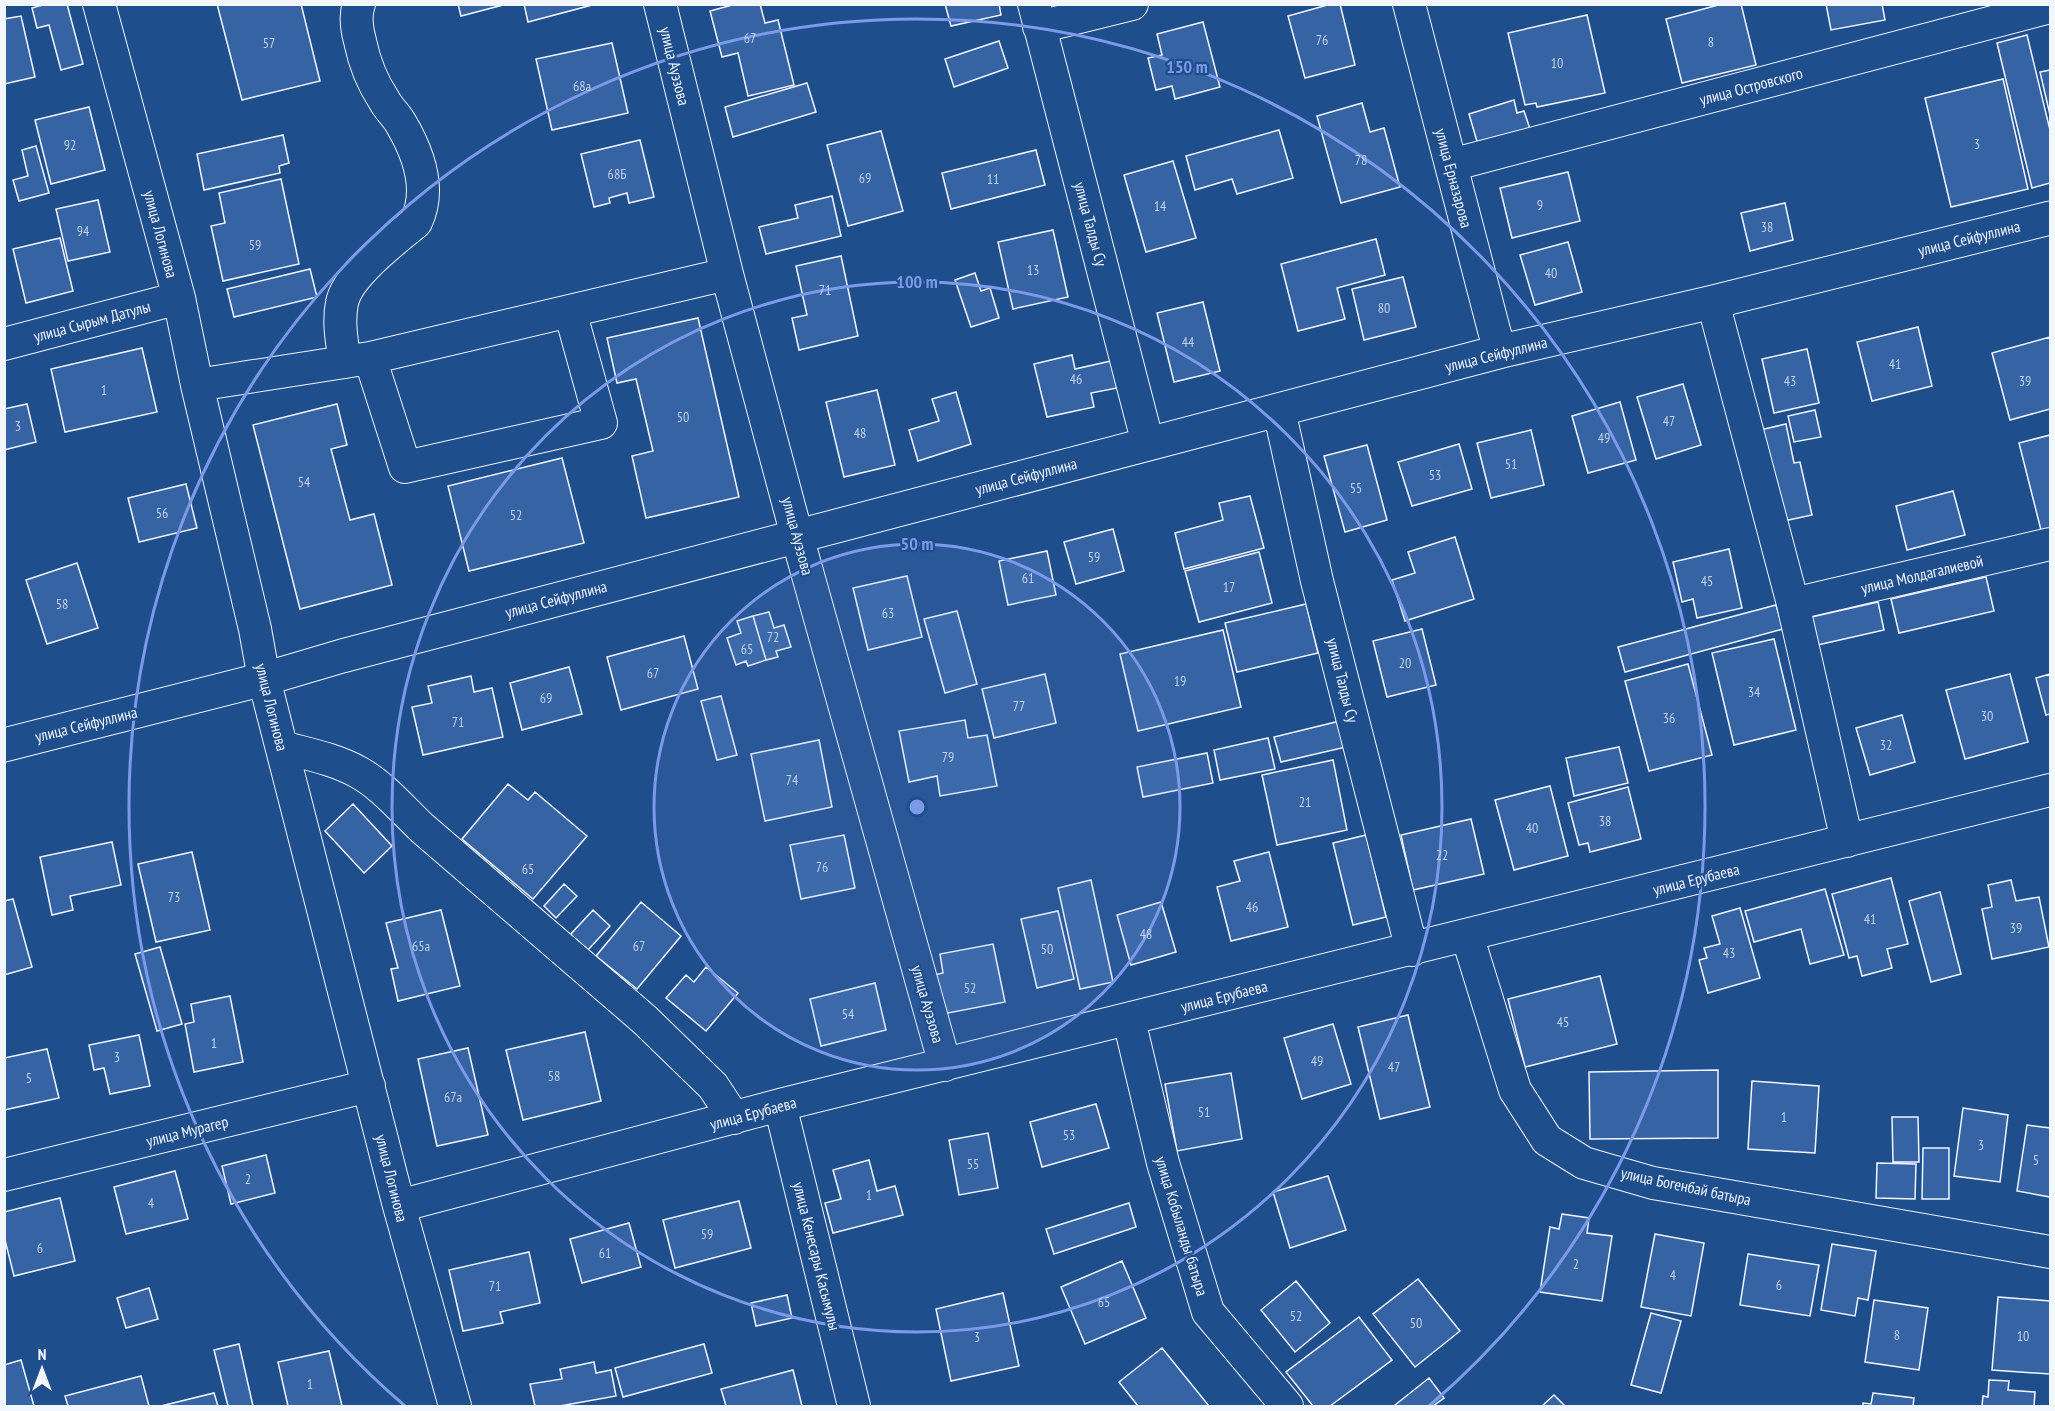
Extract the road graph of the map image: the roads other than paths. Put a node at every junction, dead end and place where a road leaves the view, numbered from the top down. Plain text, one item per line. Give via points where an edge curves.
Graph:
1 (99, 4) edge
2 (359, 4) edge
3 (660, 4) edge
4 (1132, 4) edge
5 (1409, 4) edge
6 (2050, 7) edge
7 (1036, 16) edge
8 (1451, 165) junction
9 (2050, 218) edge
10 (727, 274) junction
11 (179, 298) junction
12 (1713, 302) junction
13 (570, 311) junction
14 (4, 344) edge
15 (1502, 351) junction
16 (358, 360) junction
17 (196, 385) junction
18 (1279, 410) junction
19 (1148, 444) junction
20 (797, 536) junction
21 (2050, 544) edge
22 (1793, 604) junction
23 (264, 679) junction
24 (4, 745) edge
25 (282, 747) junction
26 (2050, 790) edge
27 (1847, 841) junction
28 (1467, 935) junction
29 (1412, 950) junction
30 (1129, 1020) junction
31 (945, 1065) junction
32 (369, 1086) junction
33 (780, 1105) junction
34 (734, 1118) junction
35 (4, 1175) edge
36 (399, 1206) junction
37 (2050, 1252) edge
38 (455, 1407) edge
39 (854, 1407) edge
40 (1287, 1407) edge

1 - 11 street, улица Логинова
2 - 16 street via 362,53 379,92 415,153 424,193 416,222 358,274 342,302 341,323
3 - 10 street, улица Ауэзова
4 - 7 street
5 - 8 street, улица Ерназарова
6 - 8 street, улица Островского
7 - 19 street, улица Талды Су
8 - 15 street, улица Ерназарова
9 - 12 main road, улица Сейфуллина
10 - 13 street
10 - 20 street, улица Ауэзова
11 - 14 street, улица Сырым Датулы
11 - 17 street, улица Логинова
12 - 15 main road, улица Сейфуллина
12 - 22 street
13 - 16 street
13 - 16 street via 601,423 405,467
15 - 18 main road, улица Сейфуллина
16 - 17 street
17 - 23 street, улица Логинова
18 - 19 main road, улица Сейфуллина
18 - 29 street, улица Талды Су via 1317,581
19 - 20 main road, улица Сейфуллина
20 - 23 main road, улица Сейфуллина
20 - 31 street, улица Ауэзова
21 - 22 street, улица Молдагалиевой
22 - 27 street
23 - 24 main road, улица Сейфуллина
23 - 25 street, улица Логинова
25 - 32 street, улица Логинова
25 - 34 street via 360,773 387,795 645,1020 713,1086
26 - 27 street, улица Ерубаева
27 - 28 street, улица Ерубаева
28 - 29 street, улица Ерубаева
28 - 37 street, улица Богенбай батыра via 1515,1090 1547,1140 1584,1163 1653,1183
29 - 30 street, улица Ерубаева
30 - 31 street, улица Ерубаева
30 - 40 street, улица Кобыланды батыра via 1163,1163 1208,1312
31 - 33 street, улица Ерубаева
32 - 35 street, улица Мурагер
32 - 36 street, улица Логинова
33 - 34 street, улица Ерубаева
33 - 39 street, улица Кенесары Касымулы
34 - 36 street, улица Ерубаева
36 - 38 street, улица Логинова

